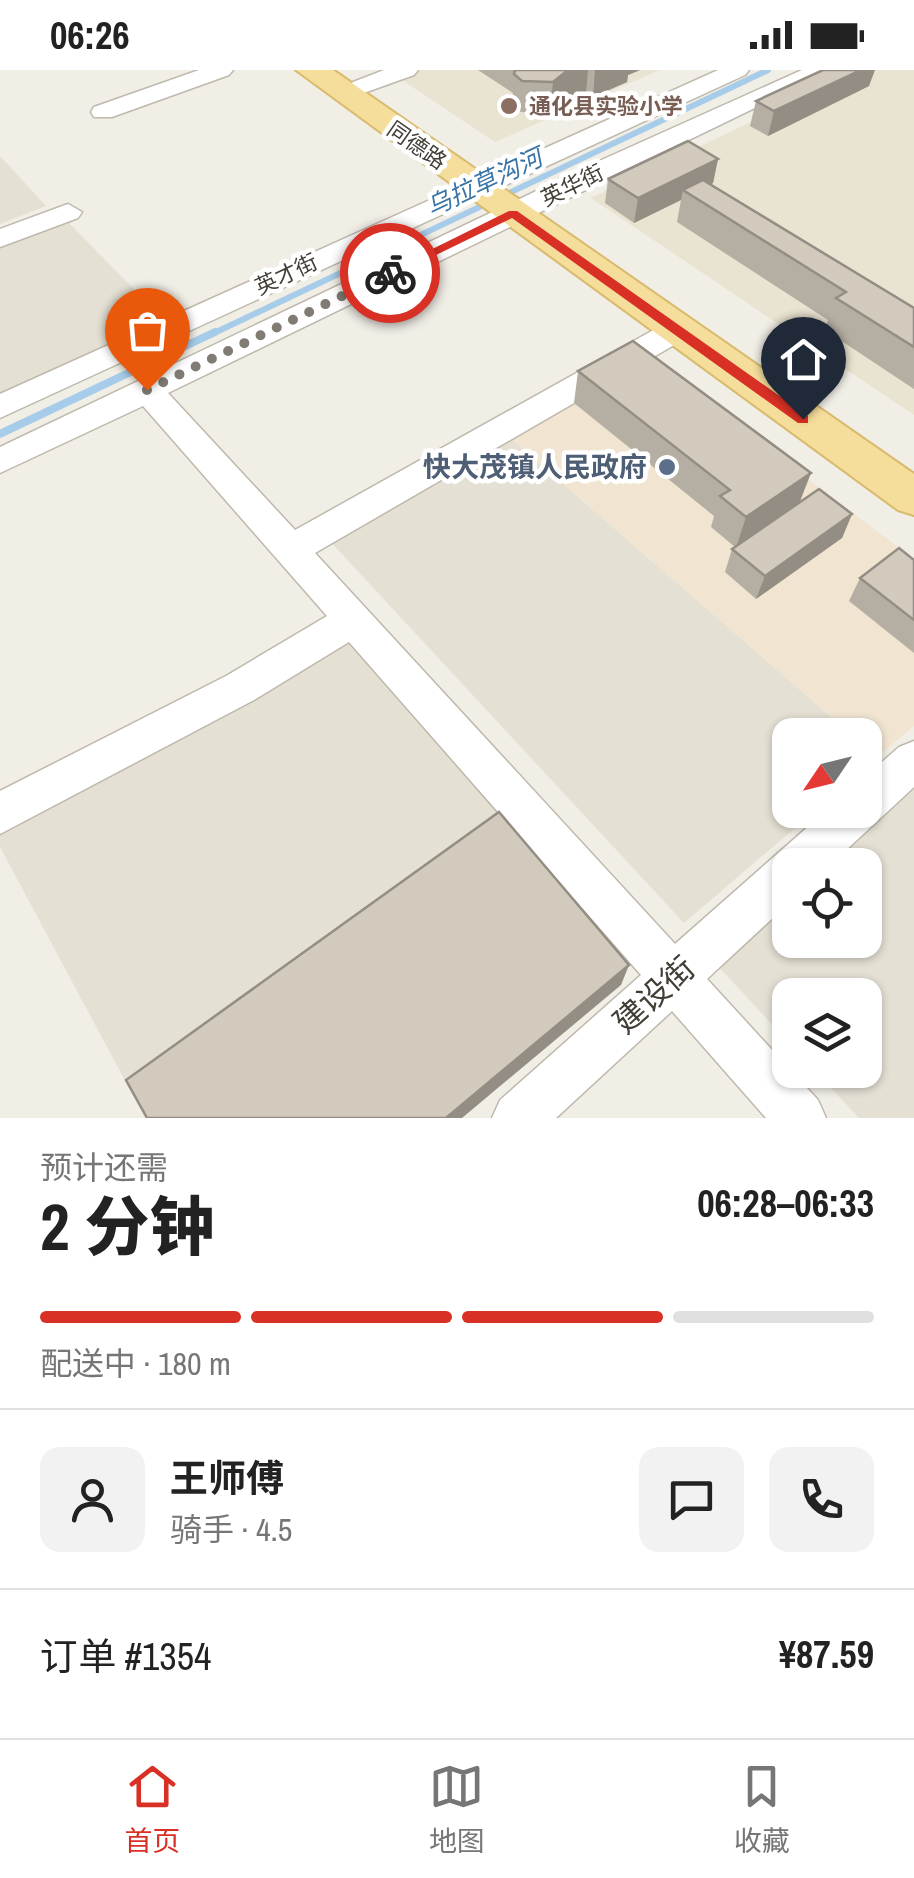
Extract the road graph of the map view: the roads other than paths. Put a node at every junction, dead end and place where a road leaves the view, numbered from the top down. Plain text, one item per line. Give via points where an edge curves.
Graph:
1 (221, 70) edge
2 (312, 70) edge
3 (406, 70) edge
4 (737, 70) edge
5 (822, 70) edge
6 (349, 79) edge
7 (104, 112) dead end
8 (502, 196) junction
9 (68, 212) dead end
10 (0, 239) edge
11 (677, 330) junction
12 (147, 390) junction
13 (0, 407) edge
14 (0, 461) edge
15 (914, 473) edge
16 (914, 498) edge
17 (290, 550) junction
18 (352, 620) junction
19 (914, 760) edge
20 (882, 789) edge
21 (0, 814) edge
22 (838, 828) edge
23 (817, 848) edge
24 (772, 888) edge
25 (674, 977) junction
26 (518, 1118) edge
27 (800, 1118) edge

1 - 7 street
2 - 8 main road, 同德路
3 - 6 street
4 - 8 street, 英才街
5 - 8 street, 英华街
6 - 8 main road, 同德路
8 - 11 main road, 同德路
8 - 12 street, 英华街
8 - 13 street, 英才街
8 - 15 main road, 同德路
9 - 10 street
11 - 16 main road, 同德路
11 - 17 street
12 - 14 street, 英华街
12 - 17 street
17 - 18 street
18 - 21 street via 240,688
18 - 25 street
19 - 20 street
22 - 23 street
24 - 25 street, 建设街
25 - 26 street, 建设街
25 - 27 street

